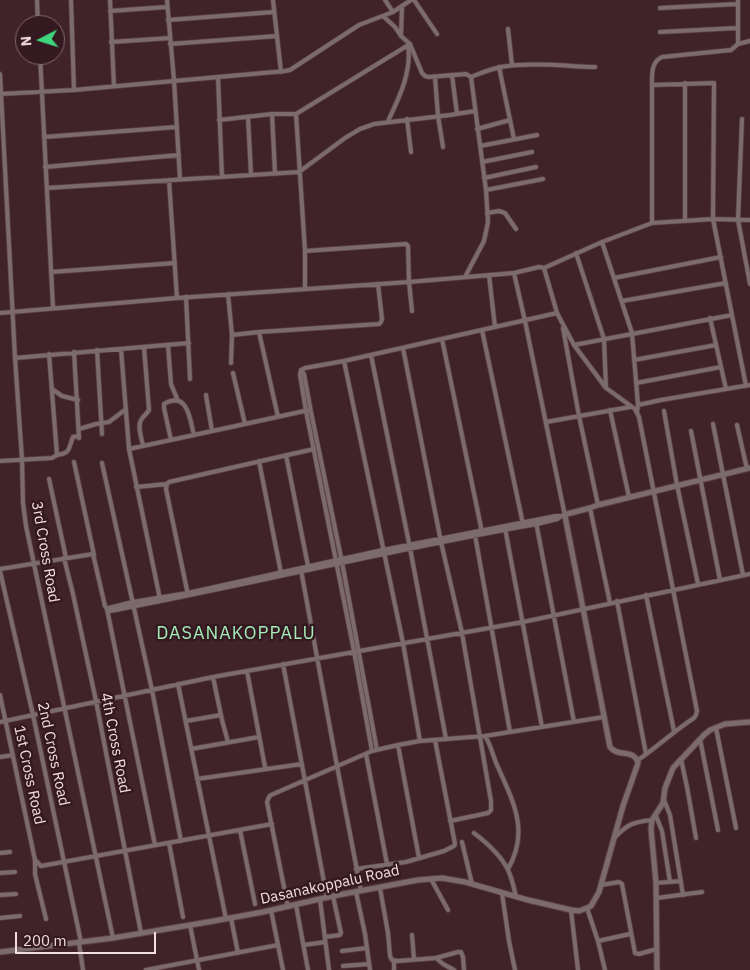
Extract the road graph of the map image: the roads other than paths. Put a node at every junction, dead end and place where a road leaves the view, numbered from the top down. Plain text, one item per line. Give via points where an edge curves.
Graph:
1 (37, 0) edge
2 (71, 0) edge
3 (110, 0) edge
4 (167, 0) edge
5 (273, 0) edge
6 (385, 0) edge
7 (412, 0) edge
8 (704, 0) edge
9 (738, 2) edge
10 (402, 6) junction
11 (704, 6) junction
12 (167, 7) junction
13 (660, 8) dead end
14 (110, 11) junction
15 (274, 12) junction
16 (393, 12) junction
17 (38, 15) edge
18 (383, 16) junction
19 (168, 20) junction
20 (737, 28) junction
21 (508, 29) dead end
22 (660, 32) dead end
23 (437, 34) dead end
24 (277, 36) junction
25 (401, 36) junction
26 (170, 38) junction
27 (750, 41) edge
28 (112, 42) junction
29 (170, 44) junction
30 (409, 44) junction
31 (738, 44) junction
32 (41, 65) edge
33 (512, 65) junction
34 (499, 67) junction
35 (595, 67) dead end
36 (281, 72) junction
37 (0, 74) edge
38 (452, 75) junction
39 (434, 76) junction
40 (218, 77) junction
41 (471, 77) junction
42 (174, 80) junction
43 (685, 83) junction
44 (652, 85) junction
45 (114, 86) junction
46 (74, 90) junction
47 (42, 91) junction
48 (0, 94) edge
49 (474, 111) junction
50 (272, 114) junction
51 (296, 114) junction
52 (458, 114) junction
53 (438, 116) junction
54 (248, 117) junction
55 (407, 119) junction
56 (742, 119) dead end
57 (219, 120) junction
58 (510, 120) junction
59 (388, 121) junction
60 (177, 127) junction
61 (477, 129) junction
62 (537, 135) dead end
63 (44, 137) junction
64 (514, 139) junction
65 (480, 146) junction
66 (443, 147) dead end
67 (411, 152) dead end
68 (532, 152) dead end
69 (179, 156) junction
70 (482, 162) junction
71 (45, 167) junction
72 (536, 167) dead end
73 (299, 172) junction
74 (275, 173) junction
75 (251, 175) junction
76 (222, 177) junction
77 (484, 178) junction
78 (180, 179) junction
79 (542, 179) dead end
80 (169, 180) junction
81 (5, 181) junction
82 (0, 182) edge
83 (46, 188) junction
84 (486, 190) junction
85 (487, 212) junction
86 (714, 220) junction
87 (738, 220) junction
88 (750, 220) edge
89 (685, 221) junction
90 (652, 223) junction
91 (516, 229) dead end
92 (602, 242) junction
93 (305, 251) junction
94 (750, 251) edge
95 (744, 252) junction
96 (576, 253) junction
97 (721, 257) junction
98 (176, 263) junction
99 (544, 268) junction
100 (51, 272) junction
101 (514, 273) junction
102 (489, 275) junction
103 (465, 277) junction
104 (614, 278) junction
105 (409, 282) junction
106 (726, 283) junction
107 (378, 284) junction
108 (750, 284) edge
109 (305, 289) junction
110 (228, 294) junction
111 (186, 297) junction
112 (177, 298) junction
113 (622, 301) junction
114 (53, 308) junction
115 (412, 311) dead end
116 (13, 312) junction
117 (0, 313) edge
118 (557, 313) junction
119 (732, 315) junction
120 (710, 318) junction
121 (525, 321) junction
122 (563, 324) junction
123 (495, 327) junction
124 (482, 330) junction
125 (259, 332) junction
126 (632, 333) junction
127 (232, 335) junction
128 (442, 339) junction
129 (604, 339) junction
130 (189, 343) junction
131 (168, 345) junction
132 (574, 345) junction
133 (716, 345) junction
134 (144, 347) junction
135 (567, 347) junction
136 (403, 348) junction
137 (121, 349) junction
138 (97, 350) junction
139 (74, 352) junction
140 (49, 354) junction
141 (371, 355) junction
142 (15, 358) junction
143 (634, 360) junction
144 (344, 361) junction
145 (231, 363) dead end
146 (721, 367) junction
147 (233, 373) dead end
148 (190, 379) dead end
149 (636, 383) junction
150 (748, 385) edge
151 (606, 388) junction
152 (726, 388) junction
153 (52, 389) junction
154 (206, 396) dead end
155 (78, 400) junction
156 (178, 401) junction
157 (638, 405) junction
158 (630, 406) junction
159 (126, 409) junction
160 (308, 410) junction
161 (610, 410) junction
162 (664, 411) dead end
163 (637, 412) junction
164 (579, 416) junction
165 (278, 417) junction
166 (546, 422) junction
167 (100, 424) junction
168 (245, 424) junction
169 (712, 424) dead end
170 (737, 425) dead end
171 (79, 429) junction
172 (691, 431) dead end
173 (212, 432) junction
174 (102, 434) dead end
175 (194, 435) junction
176 (170, 440) junction
177 (143, 446) junction
178 (129, 449) junction
179 (314, 449) junction
180 (57, 455) junction
181 (286, 455) junction
182 (22, 459) junction
183 (0, 461) edge
184 (259, 461) junction
185 (74, 462) dead end
186 (102, 463) dead end
187 (748, 468) edge
188 (723, 474) junction
189 (49, 479) dead end
190 (701, 479) junction
191 (167, 484) junction
192 (677, 485) junction
193 (136, 487) junction
194 (653, 490) junction
195 (629, 497) junction
196 (598, 505) junction
197 (590, 508) junction
198 (564, 516) junction
199 (536, 522) junction
200 (523, 524) junction
201 (505, 528) junction
202 (482, 532) junction
203 (475, 534) junction
204 (441, 540) junction
205 (410, 546) junction
206 (384, 552) junction
207 (94, 555) junction
208 (65, 558) junction
209 (339, 561) junction
210 (34, 564) junction
211 (308, 566) junction
212 (0, 570) edge
213 (301, 570) junction
214 (281, 574) junction
215 (750, 574) edge
216 (743, 575) junction
217 (720, 580) junction
218 (698, 584) junction
219 (674, 590) junction
220 (188, 594) junction
221 (646, 596) junction
222 (160, 599) junction
223 (617, 601) junction
224 (610, 603) junction
225 (133, 604) junction
226 (584, 609) junction
227 (107, 610) junction
228 (554, 615) junction
229 (523, 622) junction
230 (491, 628) junction
231 (462, 633) junction
232 (428, 638) junction
233 (403, 643) junction
234 (356, 651) junction
235 (317, 659) junction
236 (283, 664) junction
237 (246, 671) junction
238 (213, 677) junction
239 (178, 684) junction
240 (152, 690) junction
241 (0, 695) edge
242 (124, 695) junction
243 (96, 701) junction
244 (64, 708) junction
245 (33, 715) junction
246 (221, 715) junction
247 (605, 717) junction
248 (6, 721) junction
249 (186, 721) junction
250 (0, 722) edge
251 (574, 722) junction
252 (750, 722) edge
253 (542, 727) junction
254 (716, 728) junction
255 (674, 731) junction
256 (510, 732) junction
257 (485, 736) junction
258 (259, 737) junction
259 (480, 737) junction
260 (446, 739) junction
261 (700, 739) junction
262 (435, 740) junction
263 (420, 741) junction
264 (228, 742) junction
265 (398, 745) junction
266 (191, 749) junction
267 (374, 751) junction
268 (366, 754) junction
269 (646, 754) junction
270 (13, 755) junction
271 (0, 757) edge
272 (681, 759) junction
273 (638, 760) junction
274 (302, 764) junction
275 (337, 766) junction
276 (267, 769) junction
277 (197, 779) junction
278 (306, 780) junction
279 (664, 800) junction
280 (654, 818) junction
281 (450, 822) junction
282 (272, 824) junction
283 (736, 828) dead end
284 (240, 830) junction
285 (718, 830) dead end
286 (474, 833) dead end
287 (208, 836) junction
288 (696, 838) dead end
289 (613, 839) junction
290 (181, 841) junction
291 (462, 842) dead end
292 (169, 843) junction
293 (155, 845) junction
294 (126, 851) junction
295 (10, 852) dead end
296 (0, 853) edge
297 (95, 856) junction
298 (419, 858) junction
299 (35, 860) junction
300 (64, 862) junction
301 (387, 864) junction
302 (356, 869) junction
303 (508, 870) junction
304 (15, 872) dead end
305 (0, 873) edge
306 (431, 879) junction
307 (680, 881) junction
308 (670, 882) junction
309 (656, 883) junction
310 (472, 884) junction
311 (601, 885) junction
312 (380, 888) junction
313 (359, 892) junction
314 (502, 892) junction
315 (702, 892) dead end
316 (16, 894) dead end
317 (0, 895) edge
318 (683, 895) junction
319 (333, 896) junction
320 (516, 897) junction
321 (327, 898) junction
322 (656, 898) junction
323 (320, 899) junction
324 (255, 904) dead end
325 (296, 905) junction
326 (288, 907) junction
327 (587, 908) junction
328 (271, 910) junction
329 (448, 910) dead end
330 (571, 910) junction
331 (20, 916) dead end
332 (183, 917) dead end
333 (0, 918) edge
334 (46, 918) dead end
335 (228, 919) junction
336 (190, 925) junction
337 (142, 933) junction
338 (630, 934) junction
339 (412, 935) dead end
340 (113, 938) junction
341 (325, 939) junction
342 (598, 940) junction
343 (80, 942) junction
344 (278, 945) junction
345 (304, 945) junction
346 (367, 948) junction
347 (657, 949) junction
348 (342, 951) dead end
349 (0, 952) edge
350 (238, 953) junction
351 (436, 958) junction
352 (414, 959) junction
353 (197, 961) junction
354 (394, 961) junction
355 (369, 964) junction
356 (343, 966) dead end
357 (83, 970) edge
358 (146, 970) edge
359 (199, 970) edge
360 (283, 970) edge
361 (308, 970) edge
362 (329, 970) edge
363 (370, 970) edge
364 (394, 970) edge
365 (454, 970) edge
366 (464, 970) edge
367 (515, 970) edge
368 (578, 970) edge
369 (605, 970) edge
370 (657, 970) edge

1 - 17 street
2 - 46 street
3 - 14 street
4 - 12 street
5 - 15 street
6 - 16 street
7 - 10 street
7 - 23 street
8 - 11 street
9 - 11 street
9 - 20 street
10 - 16 street
10 - 25 street
11 - 13 street
12 - 14 street
12 - 19 street
14 - 28 street
15 - 19 street
15 - 24 street
16 - 18 street
18 - 25 street
18 - 36 street via 359,26 290,70
19 - 26 street
20 - 22 street
20 - 31 street
21 - 33 street
24 - 29 street
24 - 36 street
25 - 30 street
26 - 28 street
26 - 29 street
27 - 31 street
28 - 45 street
29 - 42 street
30 - 39 street via 422,73
30 - 51 street
30 - 59 street via 408,66
31 - 44 street via 731,50 659,58 654,63
32 - 47 street
33 - 34 street
33 - 35 street
34 - 41 street
34 - 58 street
36 - 40 street
37 - 48 street, 3rd Cross Road
38 - 39 street
38 - 41 street
38 - 52 street
39 - 53 street
40 - 42 street
40 - 57 street
41 - 49 street
42 - 45 street
42 - 60 street
43 - 44 street
43 - 86 street via 714,83
43 - 89 street
44 - 90 street
45 - 46 street
46 - 47 street
47 - 48 street
47 - 63 street
48 - 81 street, 3rd Cross Road
49 - 52 street
49 - 61 street
50 - 51 street
50 - 54 street
50 - 74 street
51 - 73 street
52 - 53 street
53 - 55 street
53 - 66 street
54 - 57 street
54 - 75 street
55 - 59 street
55 - 67 street
56 - 87 street
57 - 76 street
58 - 61 street
58 - 64 street
59 - 73 street via 360,129
60 - 63 street
60 - 69 street
61 - 65 street
62 - 64 street
63 - 71 street
64 - 65 street
65 - 70 street
68 - 70 street
69 - 71 street
69 - 78 street
70 - 77 street
71 - 83 street
72 - 77 street
73 - 74 street
73 - 93 street
74 - 75 street
75 - 76 street
76 - 78 street
77 - 84 street
78 - 80 street
79 - 84 street
80 - 83 street
80 - 98 street
81 - 82 street
81 - 116 street, 3rd Cross Road
83 - 100 street
84 - 85 street
85 - 91 street via 505,213
85 - 103 street via 484,241
86 - 87 street
86 - 89 street
86 - 97 street
87 - 88 street
87 - 95 street
89 - 90 street
90 - 92 street
92 - 96 street
92 - 104 street
93 - 105 street via 406,244
93 - 109 street
94 - 95 street
95 - 108 street
96 - 99 street
96 - 129 street
97 - 104 street
97 - 106 street
98 - 100 street
98 - 112 street
99 - 101 street
99 - 118 street
100 - 114 street
101 - 102 street
101 - 121 street
102 - 103 street
102 - 123 street
103 - 105 street
104 - 113 street
105 - 107 street
105 - 115 street
106 - 113 street
106 - 119 street
107 - 109 street
107 - 125 street via 382,319 379,324
109 - 110 street
110 - 111 street
110 - 127 street
111 - 112 street
111 - 130 street
112 - 114 street
113 - 126 street
114 - 116 street
116 - 117 street
116 - 142 street, 3rd Cross Road
118 - 121 street
118 - 122 street
119 - 120 street
119 - 150 street
120 - 126 street
120 - 133 street
121 - 123 street
121 - 166 street
122 - 132 street
122 - 135 street
123 - 124 street
124 - 128 street
124 - 200 street
125 - 127 street
125 - 165 street
126 - 129 street
126 - 143 street
127 - 145 street
128 - 136 street
128 - 202 street
129 - 132 street
129 - 151 street
130 - 131 street
130 - 148 street
131 - 134 street
131 - 156 street via 171,384
132 - 135 street
132 - 151 street
133 - 143 street
133 - 146 street
134 - 137 street
134 - 177 street via 149,410 140,425
135 - 164 street
136 - 141 street
136 - 204 street
137 - 138 street
137 - 159 street
138 - 139 street
138 - 167 street
139 - 140 street
139 - 155 street
140 - 142 street
140 - 153 street
141 - 144 street
141 - 205 street
142 - 182 street, 3rd Cross Road
143 - 149 street
144 - 160 street via 301,370
144 - 206 street
146 - 149 street
146 - 152 street
147 - 168 street
149 - 157 street
150 - 152 street
151 - 158 street
152 - 157 street
153 - 155 street via 62,396
153 - 180 street
154 - 173 street
155 - 171 street
156 - 175 street via 187,409
156 - 176 street via 166,402 164,406
157 - 163 street
158 - 161 street
158 - 163 street
159 - 167 street
159 - 178 street
160 - 165 street
160 - 179 street
160 - 209 street
161 - 164 street
161 - 195 street
162 - 192 street
163 - 194 street
164 - 166 street
164 - 196 street
165 - 168 street
166 - 198 street
167 - 171 street
167 - 174 street
168 - 173 street
169 - 188 street
170 - 187 street
171 - 180 street via 79,437 73,437 65,454
172 - 190 street
173 - 175 street
175 - 176 street
176 - 177 street
177 - 178 street
178 - 193 street
179 - 181 street
179 - 209 street
180 - 182 street
181 - 184 street
181 - 211 street
182 - 183 street
182 - 210 street, 3rd Cross Road via 24,511
184 - 191 street
184 - 214 street
185 - 207 street
186 - 225 street
187 - 188 street
188 - 190 street
188 - 216 street
189 - 208 street, 4th Cross Road
190 - 192 street
190 - 217 street
191 - 193 street
191 - 220 street
192 - 194 street
192 - 218 street
193 - 222 street
194 - 195 street
194 - 219 street
195 - 196 street
196 - 197 street
197 - 198 street
197 - 224 street
198 - 199 street
198 - 226 street
199 - 200 street
199 - 228 street
200 - 201 street
201 - 202 street
201 - 229 street
202 - 203 street
203 - 204 street
203 - 230 street
204 - 205 street
204 - 231 street
205 - 206 street
205 - 232 street
206 - 209 street
206 - 233 street
207 - 208 street
207 - 227 street
208 - 210 street
208 - 243 street, 4th Cross Road
209 - 211 street
209 - 213 street
209 - 234 street
210 - 212 street
210 - 244 street, 3rd Cross Road
211 - 213 street
212 - 245 street, 2nd Cross Road
213 - 214 street
213 - 235 street
214 - 220 street
215 - 216 street
216 - 217 street
217 - 218 street
218 - 219 street
219 - 221 street
219 - 255 street via 697,713
220 - 222 street
221 - 223 street
221 - 255 street
222 - 225 street
223 - 224 street
223 - 269 street
224 - 226 street
225 - 227 street
225 - 240 street
226 - 228 street
226 - 247 street
227 - 242 street
228 - 229 street
228 - 251 street
229 - 230 street
229 - 253 street
230 - 231 street
230 - 256 street
231 - 232 street
231 - 259 street
232 - 233 street
232 - 260 street
233 - 234 street
233 - 263 street
234 - 235 street
234 - 267 street
235 - 236 street
235 - 275 street
236 - 237 street
236 - 274 street
237 - 238 street
237 - 258 street
238 - 239 street
238 - 246 street
239 - 240 street
239 - 249 street
240 - 242 street
240 - 290 street
241 - 248 street, 1st Cross Road
242 - 243 street
242 - 293 street
243 - 244 street
243 - 294 street, 4th Cross Road
244 - 245 street
244 - 297 street, 3rd Cross Road
245 - 248 street
245 - 300 street, 2nd Cross Road
246 - 249 street
246 - 264 street
247 - 251 street
247 - 273 street via 612,750 634,755
248 - 250 street
248 - 270 street, 1st Cross Road
249 - 266 street
251 - 253 street
252 - 254 street
253 - 256 street
254 - 261 street
254 - 283 street
255 - 269 street
256 - 257 street
257 - 259 street
257 - 303 street via 518,821 518,848
258 - 264 street
258 - 276 street
259 - 260 street
259 - 281 street via 491,810
260 - 262 street
261 - 272 street
261 - 285 street
262 - 263 street
262 - 281 street
263 - 265 street
264 - 266 street
265 - 267 street
265 - 298 street
266 - 277 street
267 - 268 street
268 - 275 street
268 - 301 street
269 - 273 street
270 - 271 street
270 - 299 street, 1st Cross Road
272 - 279 street via 670,775
272 - 288 street
273 - 289 street
274 - 276 street
274 - 278 street
275 - 278 street
275 - 302 street
276 - 277 street
277 - 287 street
278 - 282 street via 268,797
278 - 321 street
279 - 280 street
279 - 307 street via 670,815
280 - 289 street via 630,824
280 - 308 street via 662,831
280 - 309 street via 651,829
281 - 298 street via 454,846
282 - 284 street
282 - 326 street
284 - 287 street
284 - 324 street
286 - 303 street via 484,840
287 - 290 street
287 - 335 street
289 - 311 street
290 - 292 street
291 - 310 street
292 - 293 street
292 - 332 street
293 - 294 street
294 - 297 street
294 - 337 street, 4th Cross Road
295 - 296 street
297 - 300 street
297 - 340 street, 3rd Cross Road
298 - 301 street
299 - 300 street via 41,866
299 - 334 street, 1st Cross Road
300 - 343 street, 2nd Cross Road
301 - 302 street
302 - 313 street
303 - 320 street
304 - 305 street
306 - 310 street, Dasanakoppalu Road
306 - 312 street, Dasanakoppalu Road
306 - 329 street
307 - 308 street
307 - 318 street
308 - 309 street
309 - 322 street
310 - 314 street, Dasanakoppalu Road
311 - 327 street
311 - 338 street via 622,884
312 - 313 street, Dasanakoppalu Road
312 - 354 street via 390,956
313 - 319 street, Dasanakoppalu Road
313 - 346 street
314 - 320 street, Dasanakoppalu Road
314 - 367 street
315 - 318 street
316 - 317 street
318 - 322 street
319 - 321 street, Dasanakoppalu Road
319 - 341 street via 341,933
320 - 330 street, Dasanakoppalu Road
321 - 323 street, Dasanakoppalu Road
322 - 347 street
323 - 325 street, Dasanakoppalu Road
323 - 341 street
325 - 326 street, Dasanakoppalu Road
325 - 345 street
326 - 328 street, Dasanakoppalu Road
327 - 330 street, Dasanakoppalu Road
327 - 342 street
328 - 335 street, Dasanakoppalu Road
328 - 344 street
330 - 368 street
331 - 333 street
335 - 336 street, Dasanakoppalu Road
335 - 350 street
336 - 337 street, Dasanakoppalu Road
336 - 353 street
337 - 340 street, Dasanakoppalu Road
338 - 342 street
338 - 347 street via 635,953
339 - 352 street
340 - 343 street, Dasanakoppalu Road
341 - 345 street
341 - 362 street
342 - 369 street
343 - 349 street, Dasanakoppalu Road
343 - 357 street, 2nd Cross Road
344 - 350 street
344 - 360 street
345 - 361 street
346 - 348 street
346 - 355 street
347 - 370 street
350 - 353 street
351 - 352 street
351 - 365 street
351 - 366 street via 461,952
352 - 354 street
353 - 358 street
353 - 359 street
354 - 364 street
355 - 356 street
355 - 363 street

